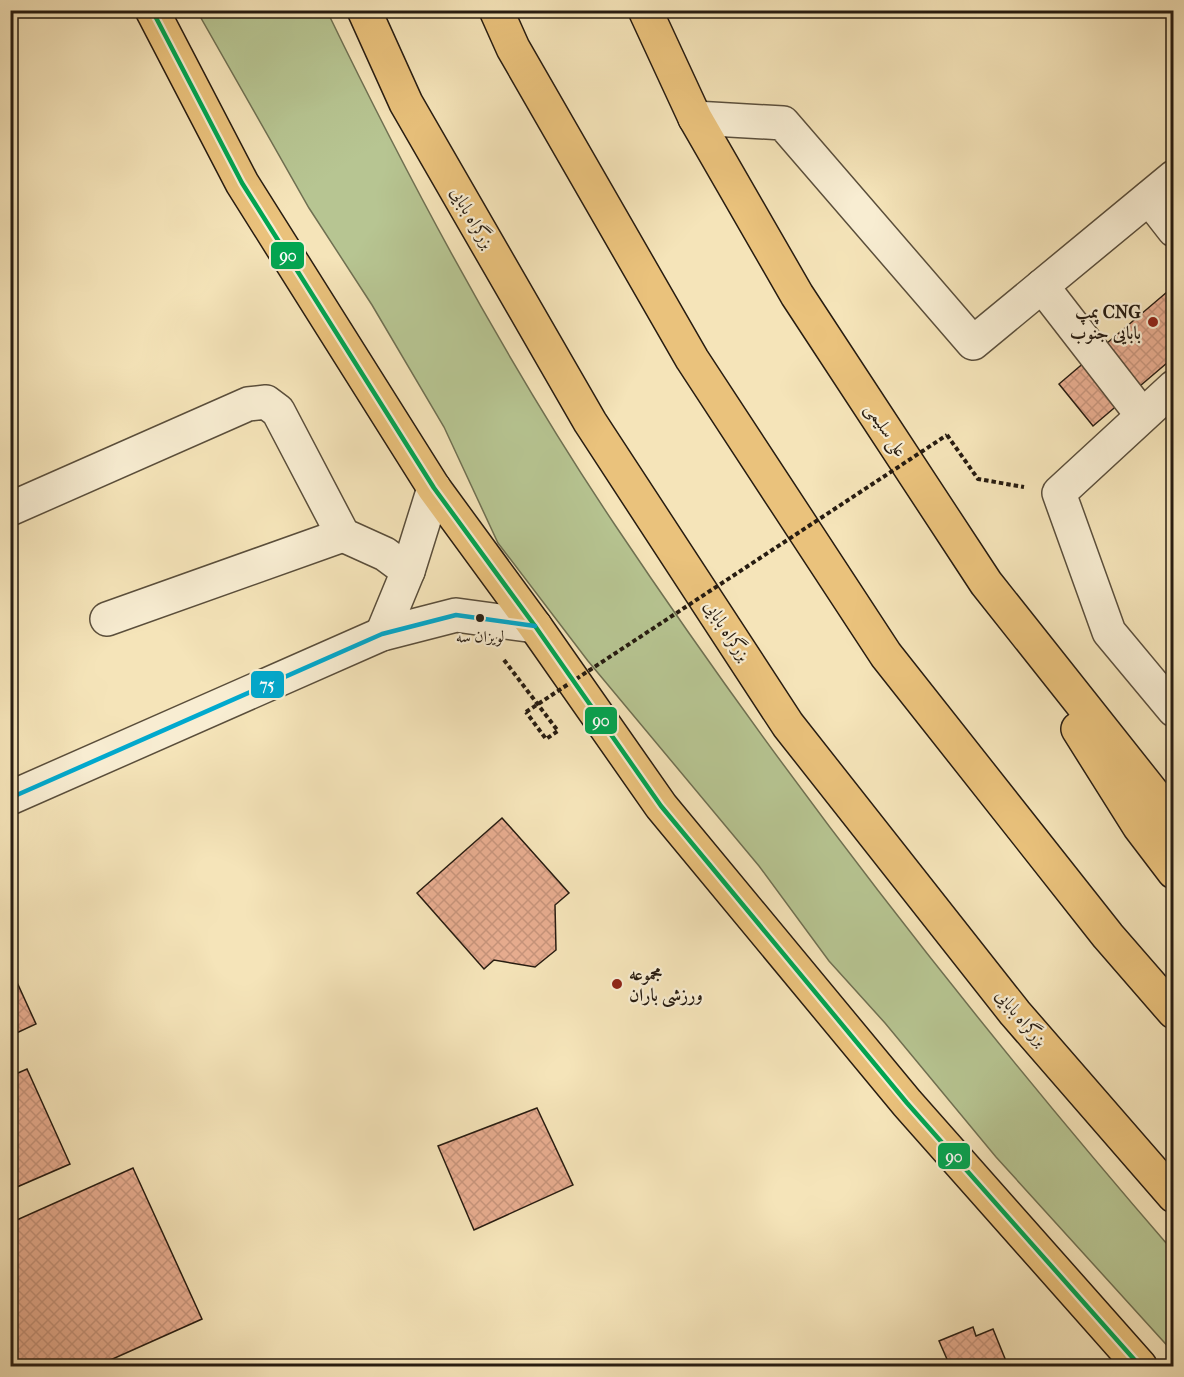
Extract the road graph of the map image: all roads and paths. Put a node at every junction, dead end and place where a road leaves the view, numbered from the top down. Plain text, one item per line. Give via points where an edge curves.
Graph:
1 (152, 10) edge
2 (364, 10) edge
3 (496, 10) edge
4 (645, 10) edge
5 (696, 118) junction
6 (1173, 177) edge
7 (1149, 198) junction
8 (1173, 230) edge
9 (1042, 286) junction
10 (1173, 387) edge
11 (1142, 415) junction
12 (434, 488) junction
13 (1059, 493) junction
14 (10, 509) edge
15 (343, 535) junction
16 (408, 571) junction
17 (986, 583) junction
18 (471, 617) junction
19 (107, 619) dead end
20 (535, 626) junction
21 (382, 634) junction
22 (1173, 710) edge
23 (10, 798) edge
24 (1173, 820) edge
25 (1173, 872) edge
26 (1173, 1012) edge
27 (1173, 1196) edge
28 (1140, 1366) edge

1 - 12 main road via 242,183
2 - 27 main road, بزرگراه بابایی via 406,103 590,422 788,724 1015,1012
3 - 26 main road via 513,48 692,359 886,655 1108,936
4 - 5 main road, علی سلیمی
5 - 9 street via 783,123 974,343
5 - 17 main road, علی سلیمی via 798,295
6 - 7 street
7 - 8 street
7 - 9 street
9 - 11 street
10 - 11 street
11 - 13 street
12 - 16 street
12 - 20 main road
13 - 18 path, bridge via 978,479 947,435 526,712 546,739 558,731
13 - 22 street via 1109,632
14 - 15 street via 248,404 266,402 278,411
15 - 16 street via 385,554
15 - 19 street
16 - 21 street
17 - 24 main road, علی سلیمی
17 - 25 main road via 1139,826
18 - 20 street
18 - 21 street via 456,615
20 - 28 main road via 661,806 907,1103
21 - 23 street

